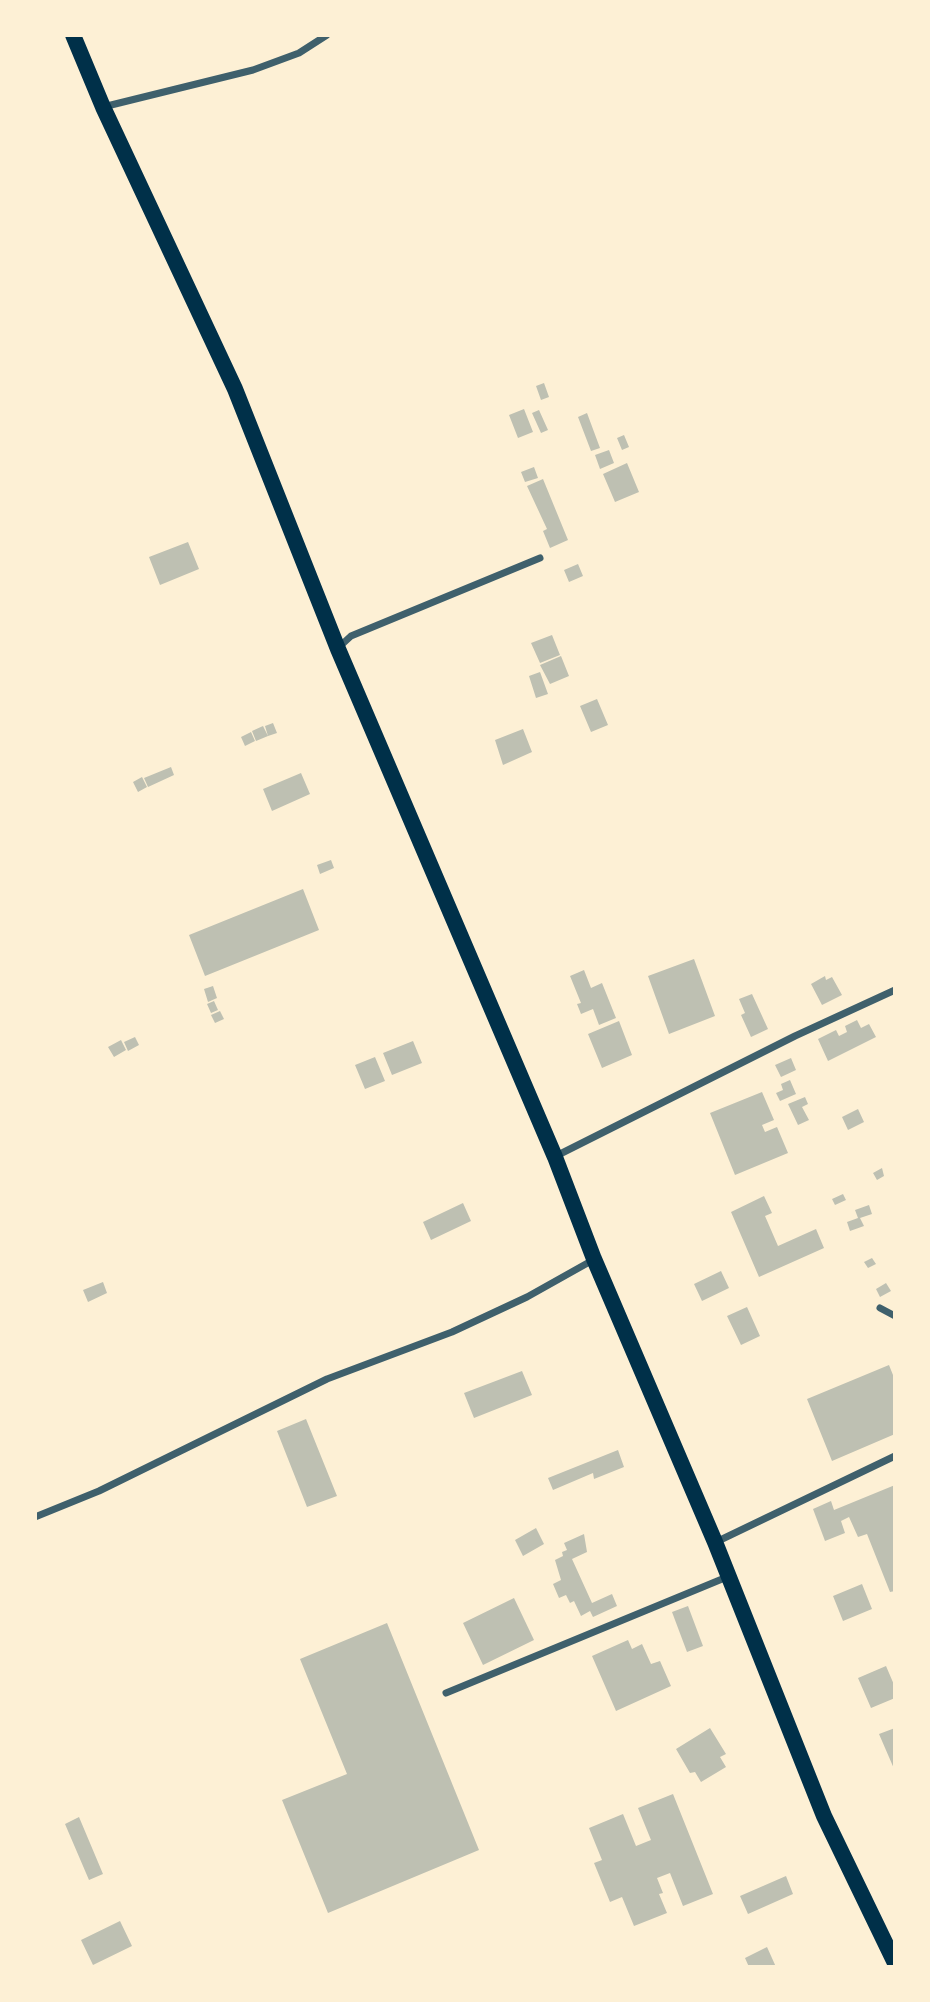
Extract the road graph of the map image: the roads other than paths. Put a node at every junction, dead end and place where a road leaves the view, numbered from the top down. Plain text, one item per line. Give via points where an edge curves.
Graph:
1 (74, 35) edge
2 (327, 35) edge
3 (103, 107) junction
4 (540, 558) dead end
5 (338, 649) junction
6 (895, 990) edge
7 (555, 1157) junction
8 (594, 1259) junction
9 (880, 1308) dead end
10 (895, 1317) edge
11 (895, 1456) edge
12 (36, 1515) edge
13 (715, 1542) junction
14 (727, 1577) junction
15 (446, 1693) dead end
16 (895, 1963) edge

1 - 3 highway
2 - 3 street via 299,53 253,70
3 - 5 highway via 235,388
4 - 5 street via 351,636
5 - 7 highway
6 - 7 street
7 - 8 highway
8 - 12 street via 464,1327 327,1379 99,1491
8 - 13 highway
9 - 10 street
11 - 13 street
13 - 14 highway
14 - 15 street
14 - 16 highway via 824,1815

